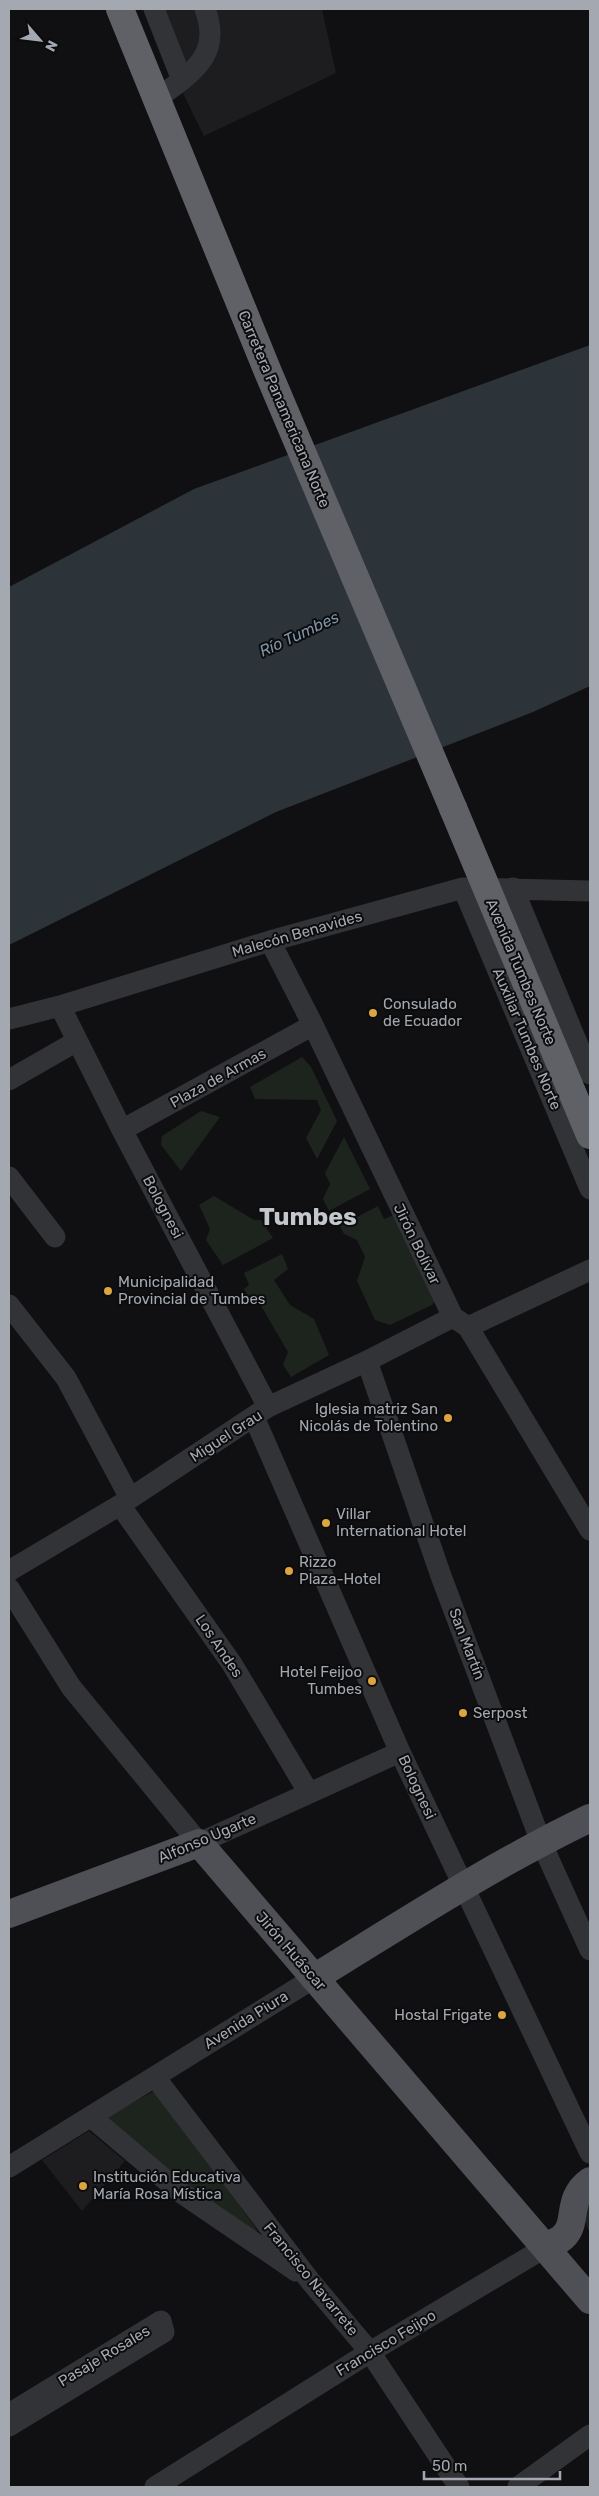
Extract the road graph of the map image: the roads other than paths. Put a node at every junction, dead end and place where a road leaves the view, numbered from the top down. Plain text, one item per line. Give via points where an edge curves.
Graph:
1 (120, 9) edge
2 (154, 9) edge
3 (205, 9) edge
4 (182, 80) junction
5 (157, 99) junction
6 (453, 808) joint
7 (463, 888) junction
8 (513, 888) junction
9 (590, 891) edge
10 (270, 941) junction
11 (60, 1006) junction
12 (9, 1019) edge
13 (313, 1026) junction
14 (77, 1041) junction
15 (590, 1074) edge
16 (9, 1080) edge
17 (122, 1130) junction
18 (590, 1135) edge
19 (9, 1177) edge
20 (590, 1189) edge
21 (55, 1237) dead end
22 (590, 1270) edge
23 (9, 1305) edge
24 (460, 1322) junction
25 (367, 1361) junction
26 (261, 1412) junction
27 (125, 1502) junction
28 (590, 1530) edge
29 (9, 1571) edge
30 (9, 1588) edge
31 (400, 1752) junction
32 (309, 1793) junction
33 (590, 1818) edge
34 (541, 1842) junction
35 (199, 1844) junction
36 (464, 1886) junction
37 (9, 1914) edge
38 (590, 1950) edge
39 (314, 1978) junction
40 (155, 2077) junction
41 (91, 2117) junction
42 (590, 2153) edge
43 (9, 2167) edge
44 (590, 2181) edge
45 (546, 2247) junction
46 (311, 2282) junction
47 (590, 2300) edge
48 (370, 2352) junction
49 (9, 2414) edge
50 (9, 2426) edge
51 (590, 2435) edge
52 (155, 2487) edge
53 (459, 2487) edge
54 (518, 2487) edge

1 - 5 highway, Carretera Panamericana Norte
2 - 4 street
3 - 4 street via 212,26 209,47 195,70
4 - 5 street
5 - 6 highway, Carretera Panamericana Norte via 268,372
6 - 18 highway, Avenida Tumbes Norte, bridge
7 - 8 street, Malecón Benavides
7 - 10 street, Malecón Benavides
7 - 20 street, Auxiliar Tumbes Norte
8 - 9 street, Malecón Benavides
8 - 15 street
10 - 11 street, Malecón Benavides
10 - 13 street, Jirón Bolívar
11 - 12 street, Malecón Benavides
11 - 14 street, Bolognesi
13 - 17 street, Plaza de Armas
13 - 24 street, Jirón Bolívar
14 - 16 street
14 - 17 street, Bolognesi
17 - 26 street, Bolognesi
19 - 21 street
22 - 24 street, Miguel Grau
23 - 27 street, Los Andes via 66,1378
24 - 25 street, Miguel Grau
24 - 28 street, Jirón Bolívar
25 - 26 street, Miguel Grau
25 - 34 street, San Martín via 441,1576
26 - 27 street, Miguel Grau
26 - 31 street, Bolognesi
27 - 29 street, Miguel Grau
27 - 32 street, Los Andes via 232,1664
30 - 35 street, Jirón Huáscar via 71,1687
31 - 32 street, Alfonso Ugarte
31 - 36 street, Bolognesi
32 - 35 street, Alfonso Ugarte
33 - 34 main road, Avenida Piura
34 - 36 main road, Avenida Piura
34 - 38 street, San Martín
35 - 37 main road, Alfonso Ugarte
35 - 39 main road, Jirón Huáscar
36 - 39 main road, Avenida Piura
36 - 42 street, Bolognesi
39 - 40 street, Avenida Piura
39 - 45 main road, Jirón Huáscar
40 - 41 street, Avenida Piura
40 - 46 street, Francisco Navarrete
41 - 43 street, Avenida Piura
41 - 46 street via 180,2192
44 - 45 main road, Francisco Feijoo via 576,2196 570,2227 564,2237
45 - 47 main road, Jirón Huáscar
45 - 48 street, Francisco Feijoo
46 - 48 street, Francisco Navarrete
48 - 52 street, Francisco Feijoo
48 - 53 street, Francisco Navarrete
49 - 50 street, Pasaje Rosales via 161,2321 164,2332
51 - 54 street

